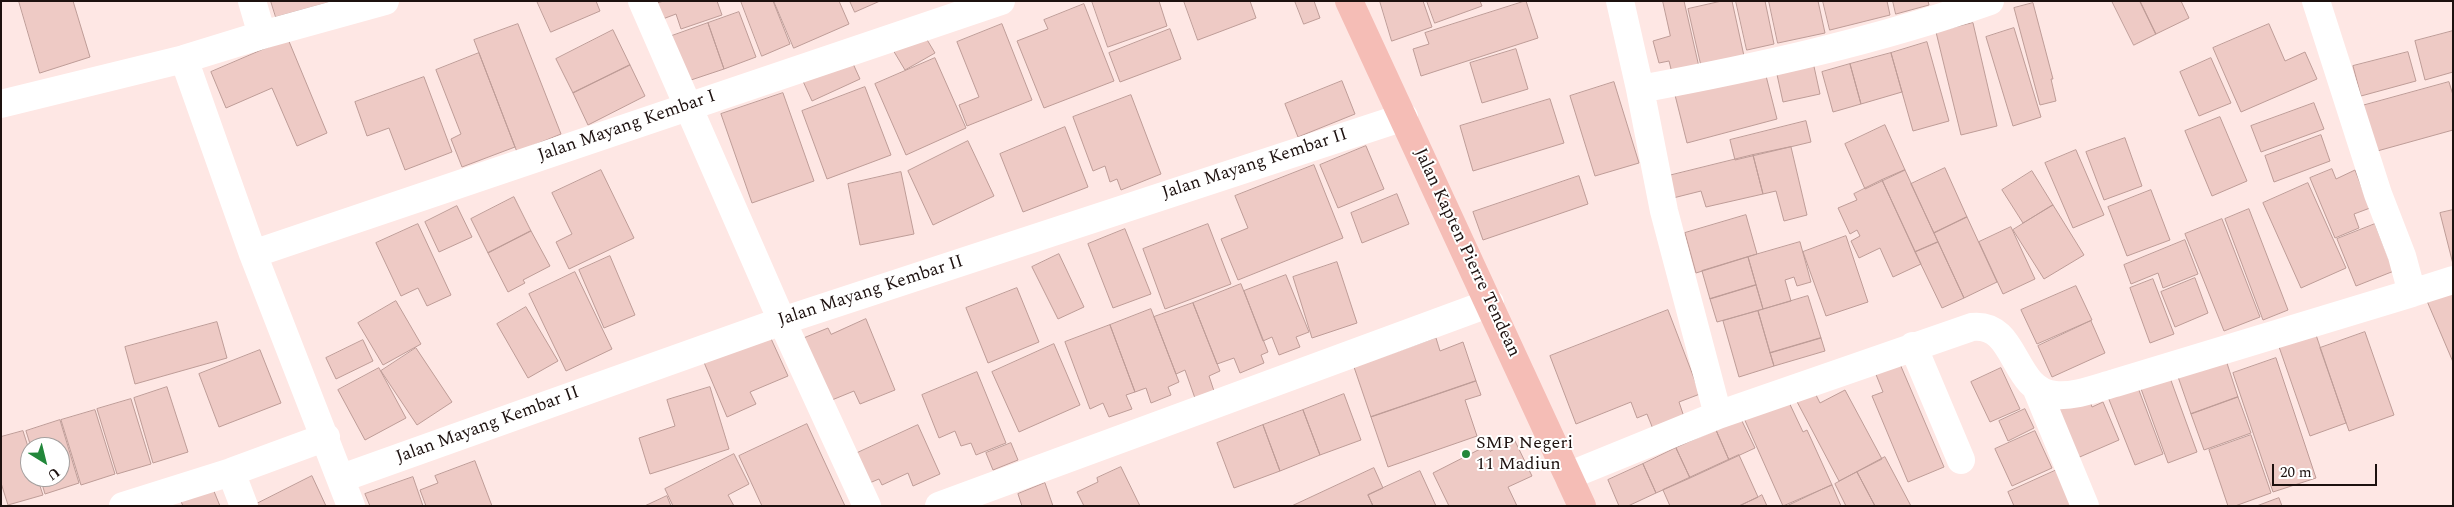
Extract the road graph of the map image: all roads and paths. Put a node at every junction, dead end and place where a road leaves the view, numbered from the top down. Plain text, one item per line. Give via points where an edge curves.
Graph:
1 (252, 1) edge
2 (385, 1) edge
3 (642, 1) edge
4 (1001, 1) edge
5 (1349, 1) edge
6 (1620, 1) edge
7 (1990, 1) edge
8 (2316, 1) edge
9 (262, 35) junction
10 (184, 59) junction
11 (1640, 89) junction
12 (1, 104) edge
13 (687, 106) junction
14 (1404, 118) junction
15 (253, 254) junction
16 (2453, 280) edge
17 (2412, 293) junction
18 (1490, 303) junction
19 (782, 321) junction
20 (1913, 346) junction
21 (2037, 390) junction
22 (1718, 415) junction
23 (326, 437) junction
24 (1961, 460) dead end
25 (231, 472) junction
26 (1568, 476) junction
27 (342, 478) junction
28 (123, 506) edge
29 (244, 506) edge
30 (352, 506) edge
31 (867, 506) edge
32 (939, 506) edge
33 (1582, 506) edge
34 (2085, 506) edge

1 - 9 street
2 - 9 street
3 - 13 street
4 - 13 street, Jalan Mayang Kembar I
5 - 14 main road, Jalan Kapten Pierre Tendean
6 - 11 street
7 - 11 street via 1850,45 1745,70
8 - 17 street
9 - 10 street
10 - 12 street
10 - 15 street
11 - 22 street via 1664,211
13 - 15 street, Jalan Mayang Kembar I
13 - 19 street
14 - 18 main road, Jalan Kapten Pierre Tendean
14 - 19 street, Jalan Mayang Kembar II
15 - 23 street
16 - 17 street
17 - 21 street via 2115,383 2066,395
18 - 26 main road, Jalan Kapten Pierre Tendean
18 - 32 street
19 - 27 street, Jalan Mayang Kembar II
19 - 31 street
20 - 21 street via 1972,327 1990,329 1999,334 2024,377
20 - 22 street
20 - 24 street
21 - 34 street
22 - 26 street
23 - 25 street
23 - 27 street
25 - 28 street
25 - 29 street
26 - 33 main road, Jalan Kapten Pierre Tendean
27 - 30 street

